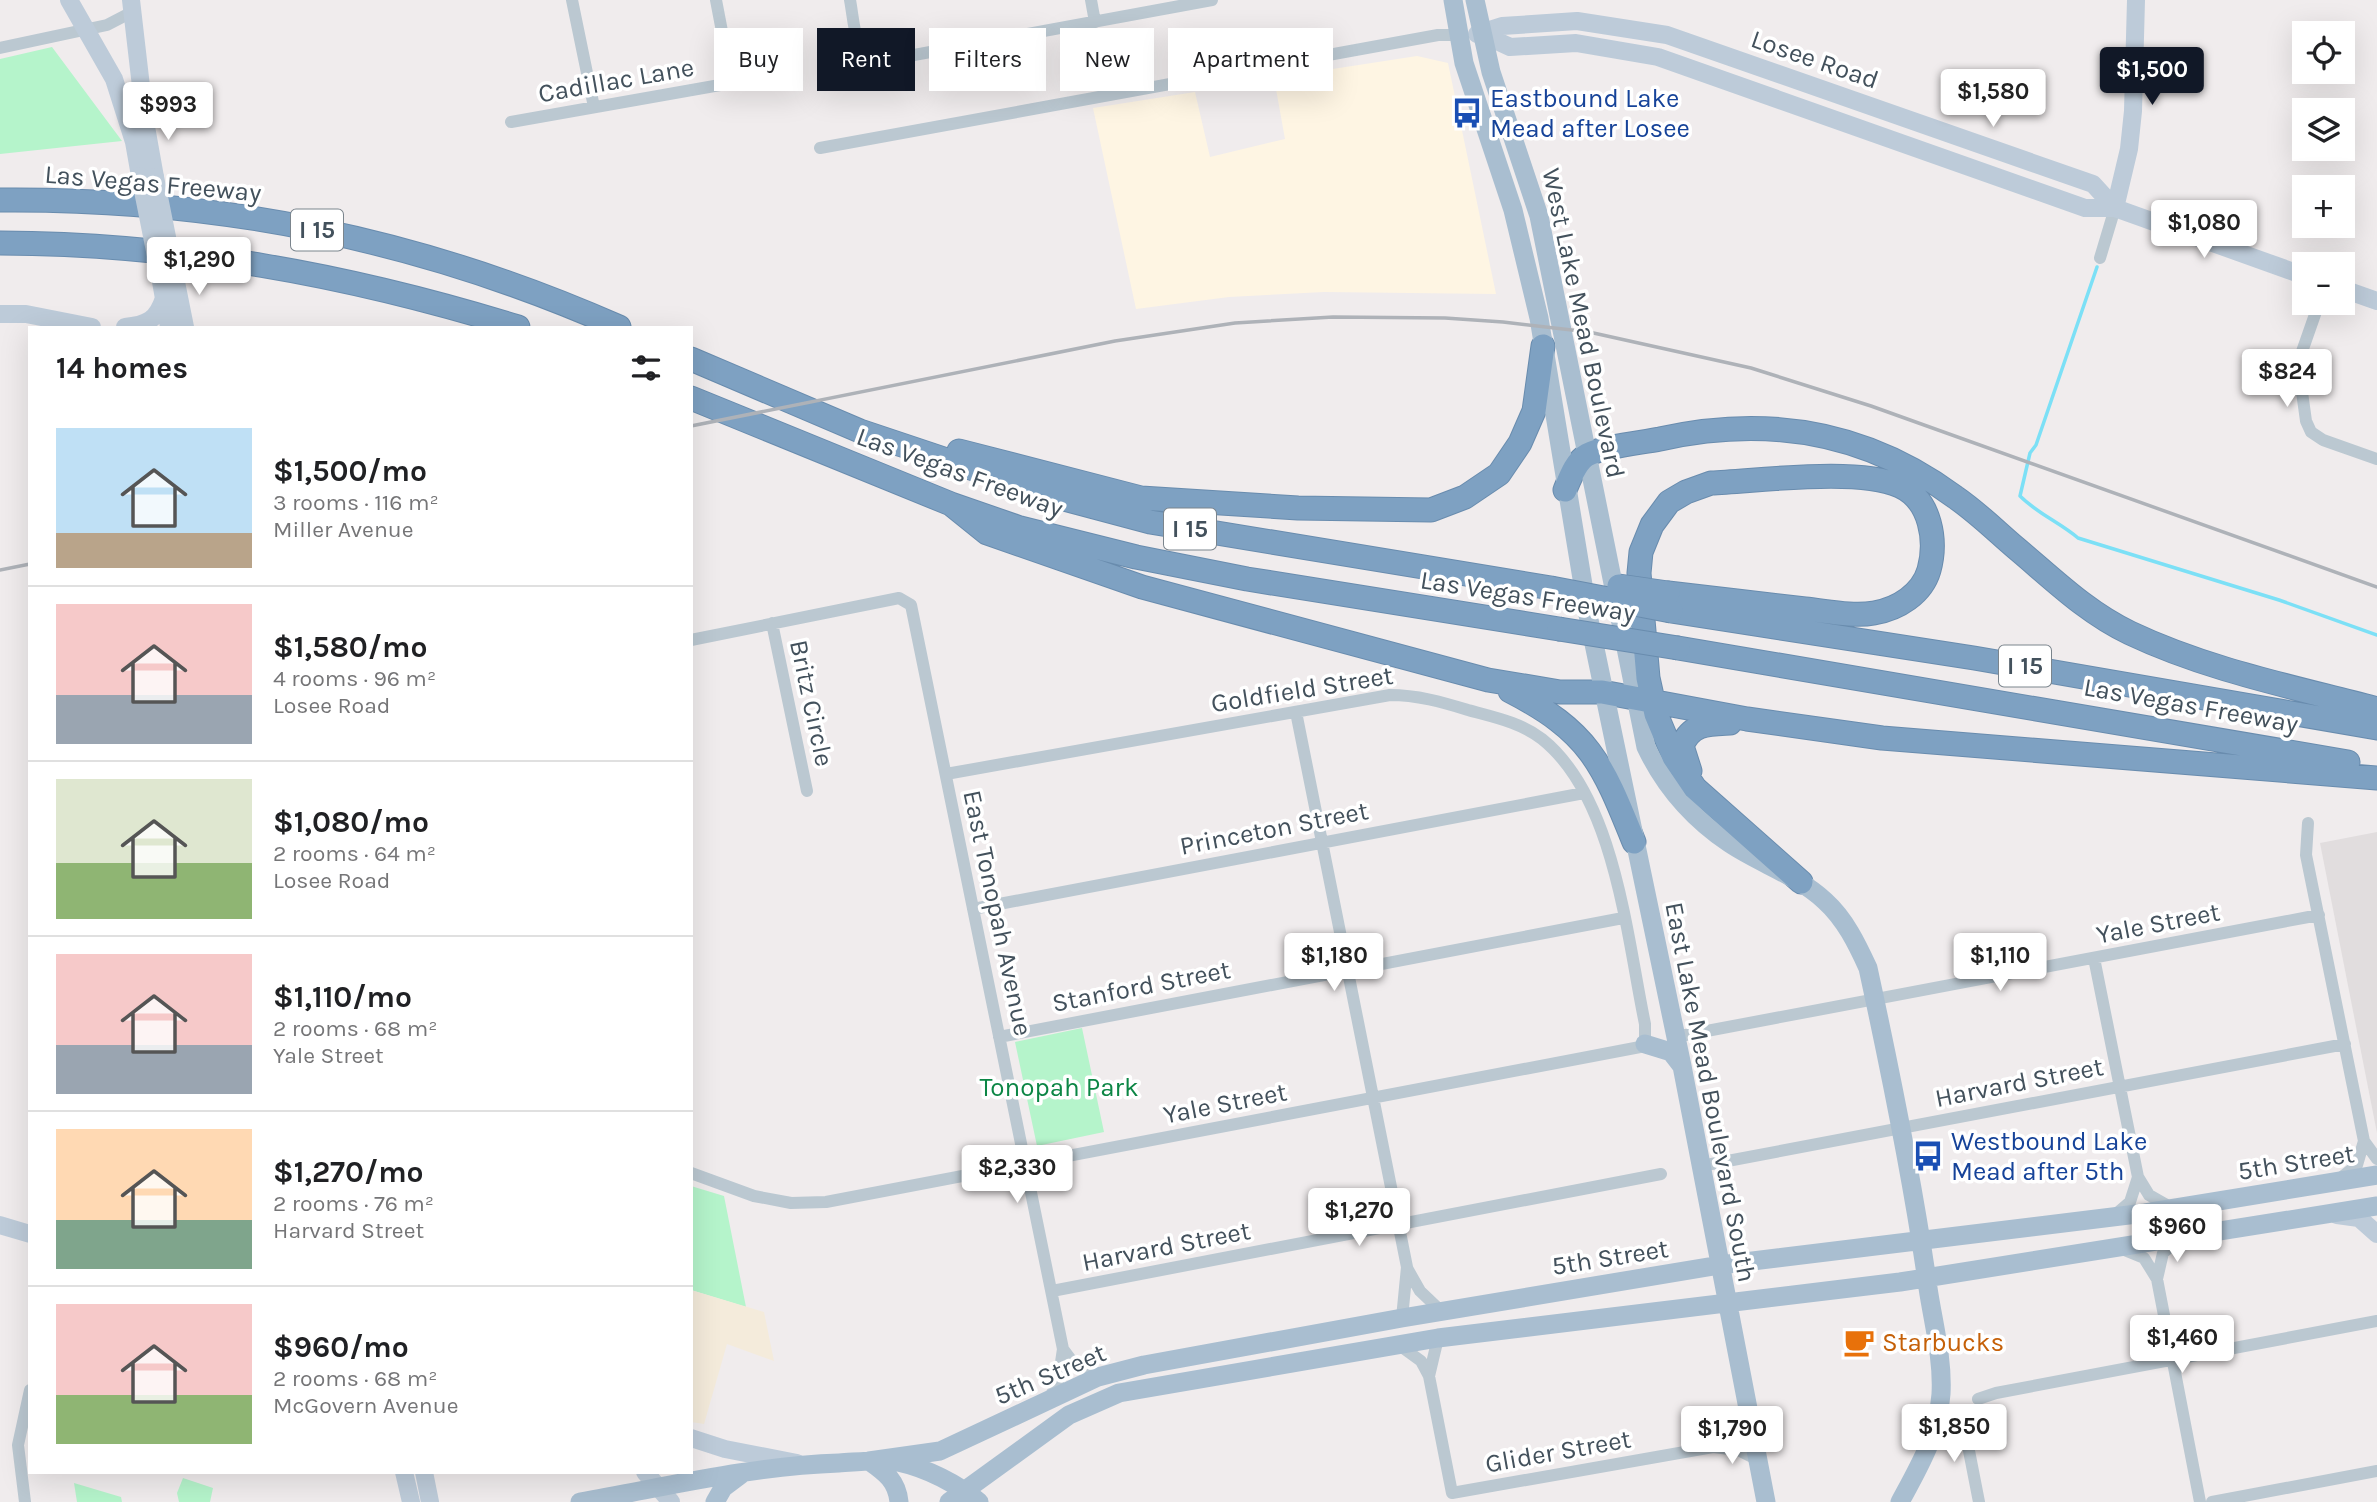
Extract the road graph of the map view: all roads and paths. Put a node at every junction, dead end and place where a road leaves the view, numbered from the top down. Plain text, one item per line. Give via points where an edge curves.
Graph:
1 (68, 0) edge
2 (572, 0) edge
3 (716, 0) edge
4 (850, 0) edge
5 (1091, 0) edge
6 (1212, 0) edge
7 (1453, 0) edge
8 (1475, 0) edge
9 (2136, 0) edge
10 (132, 6) edge
11 (1095, 22) junction
12 (84, 27) junction
13 (1482, 34) junction
14 (1460, 35) junction
15 (0, 48) edge
16 (594, 107) junction
17 (511, 122) dead end
18 (1883, 136) junction
19 (1960, 138) junction
20 (820, 148) dead end
21 (147, 176) junction
22 (0, 200) edge
23 (2115, 208) junction
24 (0, 243) edge
25 (143, 248) junction
26 (0, 255) edge
27 (2100, 258) dead end
28 (2292, 271) edge
29 (167, 277) junction
30 (2355, 293) edge
31 (164, 298) junction
32 (2377, 301) edge
33 (0, 314) edge
34 (2315, 315) edge
35 (87, 326) edge
36 (134, 326) edge
37 (169, 326) edge
38 (185, 326) edge
39 (514, 326) edge
40 (617, 326) edge
41 (1543, 346) junction
42 (693, 360) edge
43 (693, 399) edge
44 (860, 431) junction
45 (1586, 455) junction
46 (2377, 459) edge
47 (1565, 490) junction
48 (951, 504) junction
49 (1670, 602) junction
50 (772, 623) junction
51 (693, 640) edge
52 (1488, 680) junction
53 (1602, 692) junction
54 (1644, 700) junction
55 (2377, 709) edge
56 (1296, 712) junction
57 (1747, 719) junction
58 (2377, 728) edge
59 (2377, 768) edge
60 (946, 774) junction
61 (2377, 778) edge
62 (807, 792) dead end
63 (1584, 793) junction
64 (1713, 805) junction
65 (2308, 823) dead end
66 (1321, 842) junction
67 (1634, 842) junction
68 (1801, 882) junction
69 (973, 909) junction
70 (2319, 915) junction
71 (1623, 918) junction
72 (2094, 958) junction
73 (1346, 970) junction
74 (1875, 999) junction
75 (999, 1037) junction
76 (1675, 1037) junction
77 (1645, 1044) junction
78 (2345, 1044) junction
79 (1682, 1066) junction
80 (2119, 1087) junction
81 (1372, 1098) junction
82 (1900, 1128) junction
83 (2364, 1141) junction
84 (2377, 1159) edge
85 (1026, 1164) junction
86 (1701, 1166) junction
87 (693, 1173) edge
88 (1661, 1174) dead end
89 (2377, 1175) edge
90 (2138, 1178) junction
91 (2332, 1183) junction
92 (2377, 1206) edge
93 (2175, 1208) junction
94 (2330, 1214) junction
95 (2111, 1217) junction
96 (1398, 1223) junction
97 (0, 1225) edge
98 (28, 1233) edge
99 (2377, 1234) edge
100 (2183, 1238) junction
101 (1921, 1239) junction
102 (2114, 1247) junction
103 (1720, 1265) junction
104 (1407, 1267) junction
105 (1926, 1278) junction
106 (2157, 1279) junction
107 (1052, 1291) junction
108 (1726, 1304) junction
109 (1441, 1311) junction
110 (1402, 1318) junction
111 (2377, 1321) edge
112 (1438, 1338) junction
113 (1268, 1342) junction
114 (1399, 1345) junction
115 (1063, 1349) junction
116 (2172, 1360) junction
117 (1257, 1370) junction
118 (1429, 1376) junction
119 (1098, 1377) junction
120 (28, 1399) edge
121 (1978, 1399) dead end
122 (1048, 1400) junction
123 (1749, 1414) junction
124 (1963, 1420) dead end
125 (693, 1439) edge
126 (1713, 1447) junction
127 (1758, 1460) junction
128 (869, 1461) junction
129 (806, 1464) junction
130 (747, 1471) junction
131 (2377, 1471) edge
132 (404, 1474) edge
133 (424, 1474) edge
134 (647, 1474) edge
135 (665, 1495) edge
136 (973, 1496) edge
137 (25, 1502) edge
138 (411, 1502) edge
139 (430, 1502) edge
140 (580, 1502) edge
141 (715, 1502) edge
142 (899, 1502) edge
143 (949, 1502) edge
144 (1766, 1502) edge
145 (1900, 1502) edge
146 (1979, 1502) edge
147 (2200, 1502) edge
148 (2212, 1502) edge

1 - 12 main road
2 - 16 street
3 - 16 street, Cadillac Lane via 729,68 720,85
4 - 11 street via 861,53 876,62
5 - 11 street
6 - 11 street
7 - 14 main road, West Lake Mead Boulevard
8 - 13 main road, West Lake Mead Boulevard
9 - 23 main road via 2133,111
10 - 12 street via 107,25
10 - 21 main road
12 - 15 street
12 - 21 main road via 124,104
13 - 14 main road, Losee Road
13 - 18 main road, Losee Road via 1510,47 1576,43 1658,57
13 - 19 main road, Losee Road via 1502,26 1550,21 1639,28
13 - 45 main road, West Lake Mead Boulevard via 1532,191
14 - 20 street, Losee Road via 1438,35
14 - 41 main road, West Lake Mead Boulevard via 1476,103 1513,210
16 - 17 street, Cadillac Lane
18 - 19 main road via 1898,127 1946,143
18 - 23 main road, Losee Road via 2085,208
19 - 23 main road, Losee Road via 2093,184
21 - 29 main road, bridge
22 - 40 highway, Las Vegas Freeway / I 15 via 175,207 323,232 477,270
23 - 27 street
23 - 28 main road, Losee Road
24 - 25 highway, I 15
25 - 26 highway
25 - 39 highway, I 15 via 342,279
29 - 31 main road
29 - 38 main road
30 - 32 main road
31 - 36 main road via 154,319
31 - 37 main road
33 - 35 main road via 26,314
34 - 46 street via 2298,363 2305,421 2323,440
41 - 44 highway via 1534,411 1499,474 1465,497 1431,510 1285,508 1141,498 1002,460
41 - 47 main road, West Lake Mead Boulevard
42 - 44 highway, Las Vegas Freeway / I 15
43 - 48 highway, Las Vegas Freeway / I 15
44 - 49 highway, Las Vegas Freeway / I 15, bridge via 1060,498 1150,522
45 - 47 highway
45 - 54 main road, West Lake Mead Boulevard via 1619,620
45 - 55 highway via 1736,427 1807,431 1853,443 1911,468 1956,497 2094,614 2129,632 2192,659
47 - 53 main road, West Lake Mead Boulevard
48 - 52 highway via 986,533 1142,587
48 - 59 highway, Las Vegas Freeway / I 15, bridge via 1020,528 1247,579
49 - 54 highway via 1872,614 1906,602 1924,580 1933,545 1931,525 1917,499 1902,487 1872,478 1711,483 1669,502 1651,525 1641,552 1647,665
49 - 58 highway, Las Vegas Freeway / I 15
50 - 51 street
50 - 60 street, East Tonopah Avenue via 906,600 911,606
50 - 62 street, Britz Circle
52 - 53 highway via 1560,692
52 - 67 highway via 1545,709 1585,743 1608,779
53 - 54 highway
53 - 67 main road, East Lake Mead Boulevard South
54 - 57 highway
54 - 64 highway via 1674,757
54 - 68 main road, West Lake Mead Boulevard via 1646,747 1686,808 1729,843
56 - 60 street, Goldfield Street
56 - 63 street, Goldfield Street via 1390,695 1441,702 1511,722 1541,739 1570,769
56 - 66 street
57 - 61 highway via 1882,738
57 - 64 highway via 1700,726 1685,740 1687,763
60 - 69 street, East Tonopah Avenue
63 - 66 street, Princeton Street
63 - 71 street, Goldfield Street via 1614,873
64 - 68 highway
65 - 70 street via 2306,855
66 - 69 street, Princeton Street
66 - 73 street
67 - 76 main road, East Lake Mead Boulevard South
68 - 74 main road, West Lake Mead Boulevard via 1826,902 1855,940
69 - 75 street, East Tonopah Avenue
70 - 72 street, Yale Street
70 - 78 street
71 - 73 street, Stanford Street
71 - 77 street, Goldfield Street
72 - 74 street, Yale Street
72 - 80 street
73 - 75 street, Stanford Street
73 - 81 street
74 - 76 street, Yale Street
74 - 82 main road, West Lake Mead Boulevard
75 - 85 street, East Tonopah Avenue
76 - 79 main road, East Lake Mead Boulevard South
77 - 79 main road via 1671,1052
77 - 81 street, Yale Street
78 - 80 street, Harvard Street
78 - 83 street
79 - 86 main road, East Lake Mead Boulevard South
80 - 82 street, Harvard Street
80 - 90 street
81 - 85 street, Yale Street
81 - 96 street
82 - 86 street, Harvard Street
82 - 101 main road, West Lake Mead Boulevard
83 - 84 street
83 - 91 street via 2354,1168
85 - 87 street, Yale Street via 826,1202 791,1203 746,1194
85 - 107 street, East Tonopah Avenue
86 - 103 main road, East Lake Mead Boulevard South
88 - 96 street, Harvard Street
89 - 91 main road, 5th Street
90 - 93 street via 2153,1199
90 - 95 street via 2130,1202
91 - 93 main road, 5th Street
92 - 94 main road, 5th Street
93 - 95 main road, 5th Street
94 - 99 main road via 2359,1218
94 - 100 main road, 5th Street
95 - 101 main road, 5th Street
96 - 104 street
96 - 107 street, Harvard Street
97 - 98 main road
100 - 102 main road, 5th Street
100 - 106 street via 2163,1252
101 - 103 main road, 5th Street
101 - 105 main road, West Lake Mead Boulevard
102 - 105 main road, 5th Street
102 - 106 street via 2144,1258
103 - 108 main road, East Lake Mead Boulevard South
103 - 109 main road, 5th Street
104 - 109 street via 1420,1291
104 - 110 street
105 - 108 main road, 5th Street
105 - 145 main road, West Lake Mead Boulevard via 1941,1392 1926,1456
106 - 116 street
107 - 115 street, East Tonopah Avenue
108 - 112 main road, 5th Street
108 - 123 main road, East Lake Mead Boulevard South
109 - 110 main road, 5th Street
110 - 113 main road, 5th Street
111 - 116 street
112 - 114 main road, 5th Street
112 - 118 street
113 - 117 main road
113 - 119 main road, 5th Street
114 - 117 main road, 5th Street
114 - 118 street via 1421,1361
115 - 119 street via 1075,1365
115 - 122 street, East Tonopah Avenue via 1058,1382
116 - 121 street
116 - 147 street
117 - 136 main road, 5th Street via 1138,1389 1095,1401 1069,1415
118 - 126 street, Glider Street via 1452,1493
119 - 122 main road, 5th Street
120 - 137 street via 18,1445
122 - 128 main road, 5th Street via 940,1451
123 - 126 street, Glider Street via 1735,1432
123 - 127 main road, East Lake Mead Boulevard South
124 - 146 street
125 - 129 main road
126 - 127 street, Glider Street via 1738,1450
127 - 144 main road, East Lake Mead Boulevard South
128 - 129 main road
128 - 136 main road via 913,1466
128 - 142 main road via 889,1476
129 - 130 main road
130 - 135 main road
130 - 141 main road via 723,1488
131 - 148 street
132 - 138 main road
133 - 139 main road
134 - 135 main road
135 - 140 main road
136 - 143 main road, 5th Street

